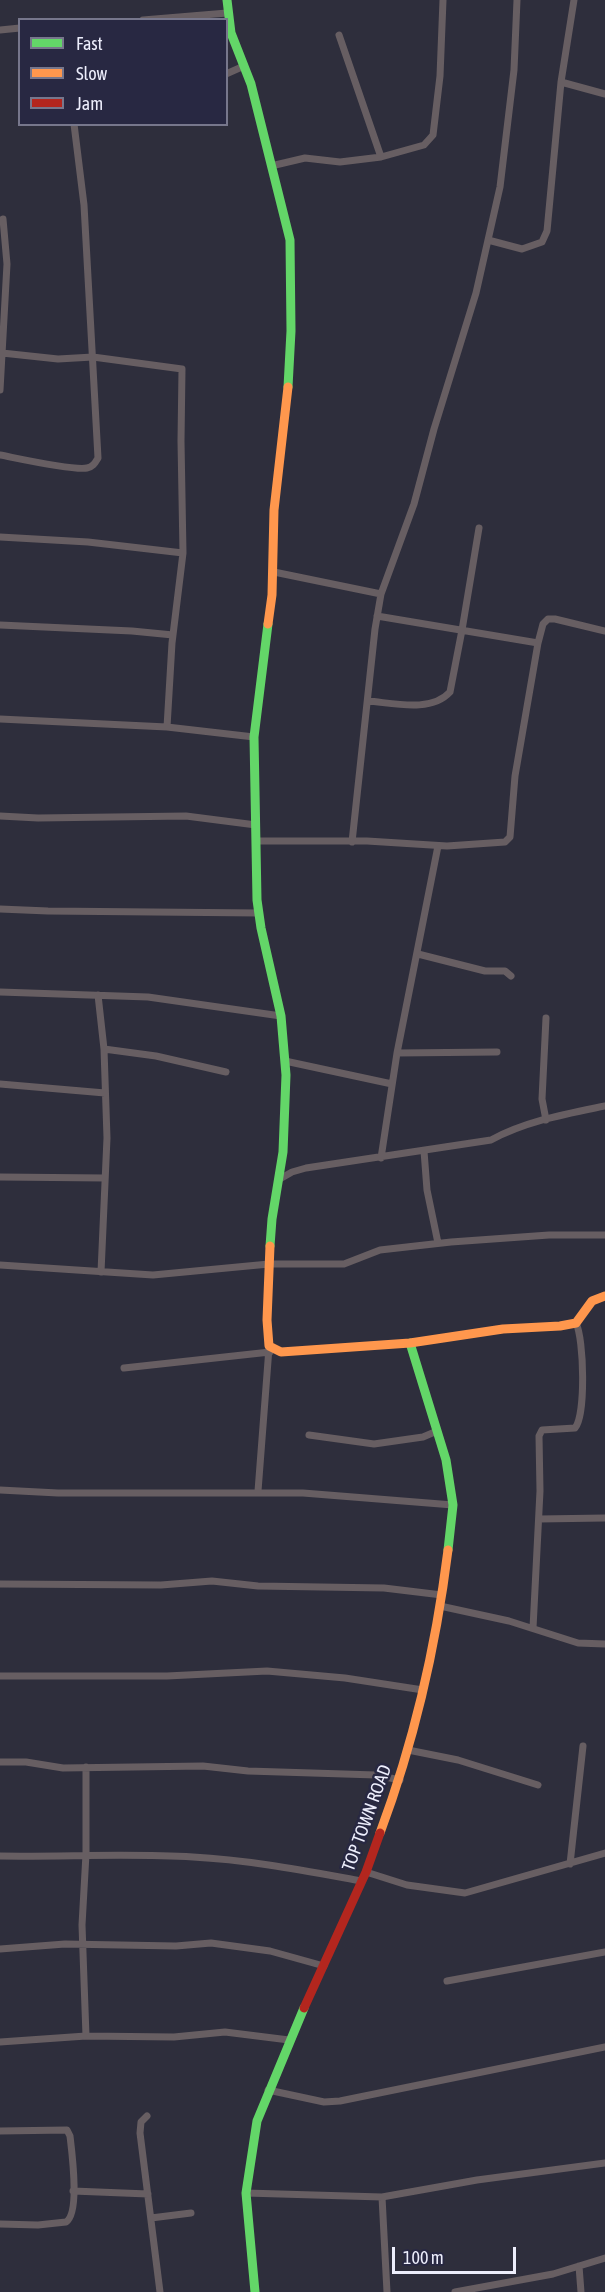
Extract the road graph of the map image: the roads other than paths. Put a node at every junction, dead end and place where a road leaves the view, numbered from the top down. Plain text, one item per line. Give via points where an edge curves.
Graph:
1 (226, 0) edge
2 (443, 0) edge
3 (517, 0) edge
4 (574, 0) edge
5 (227, 13) junction
6 (167, 18) edge
7 (18, 28) edge
8 (0, 30) edge
9 (339, 35) dead end
10 (244, 66) junction
11 (228, 73) edge
12 (561, 82) junction
13 (605, 94) edge
14 (74, 126) edge
15 (381, 157) junction
16 (271, 166) junction
17 (3, 219) dead end
18 (488, 240) junction
19 (2, 353) junction
20 (93, 357) junction
21 (0, 390) edge
22 (0, 455) edge
23 (479, 528) dead end
24 (0, 537) edge
25 (183, 553) junction
26 (274, 572) junction
27 (381, 594) junction
28 (377, 616) junction
29 (0, 625) edge
30 (462, 630) junction
31 (605, 631) edge
32 (173, 635) junction
33 (537, 643) junction
34 (368, 701) junction
35 (0, 719) edge
36 (167, 727) junction
37 (254, 737) junction
38 (0, 816) edge
39 (256, 825) junction
40 (256, 841) junction
41 (352, 842) junction
42 (438, 846) junction
43 (0, 909) edge
44 (259, 913) junction
45 (418, 954) junction
46 (511, 976) dead end
47 (0, 992) edge
48 (98, 995) junction
49 (281, 1016) junction
50 (546, 1018) dead end
51 (104, 1049) junction
52 (497, 1052) dead end
53 (397, 1053) junction
54 (285, 1061) junction
55 (226, 1072) dead end
56 (0, 1084) edge
57 (392, 1084) junction
58 (105, 1093) junction
59 (605, 1106) edge
60 (546, 1120) junction
61 (423, 1151) junction
62 (381, 1158) junction
63 (0, 1177) edge
64 (105, 1178) junction
65 (278, 1180) junction
66 (605, 1235) edge
67 (438, 1243) junction
68 (269, 1264) junction
69 (0, 1265) edge
70 (101, 1272) junction
71 (605, 1296) edge
72 (576, 1323) junction
73 (410, 1343) junction
74 (269, 1349) junction
75 (124, 1368) dead end
76 (437, 1431) junction
77 (309, 1435) dead end
78 (0, 1490) edge
79 (258, 1491) junction
80 (453, 1504) junction
81 (605, 1518) edge
82 (539, 1520) junction
83 (0, 1584) edge
84 (442, 1595) junction
85 (440, 1606) junction
86 (533, 1628) junction
87 (605, 1644) edge
88 (0, 1676) edge
89 (423, 1690) junction
90 (583, 1746) dead end
91 (408, 1750) junction
92 (0, 1762) edge
93 (86, 1767) junction
94 (400, 1780) junction
95 (538, 1785) dead end
96 (605, 1853) edge
97 (86, 1854) junction
98 (0, 1856) edge
99 (570, 1864) junction
100 (364, 1877) junction
101 (82, 1945) junction
102 (0, 1949) edge
103 (605, 1952) edge
104 (324, 1966) junction
105 (447, 1981) dead end
106 (86, 2036) junction
107 (289, 2040) junction
108 (0, 2042) edge
109 (605, 2047) edge
110 (268, 2091) junction
111 (147, 2116) dead end
112 (0, 2131) edge
113 (605, 2163) edge
114 (73, 2191) junction
115 (246, 2193) junction
116 (148, 2194) junction
117 (382, 2197) junction
118 (192, 2213) dead end
119 (151, 2218) junction
120 (0, 2224) edge
121 (605, 2258) edge
122 (579, 2266) junction
123 (160, 2292) edge
124 (255, 2292) edge
125 (387, 2292) edge
126 (455, 2292) edge
127 (581, 2292) edge

1 - 5 street
2 - 15 street via 433,135 424,145
3 - 18 street via 514,70 500,187
4 - 12 street
5 - 6 street
5 - 10 street
7 - 8 street
9 - 15 street
10 - 11 street
10 - 16 street
12 - 13 street
12 - 18 street via 547,231 542,242 513,249
14 - 20 street via 84,205
15 - 16 street via 340,162 305,158
16 - 26 street via 290,240 291,331 274,510
17 - 19 street via 7,264
18 - 27 street via 463,341 414,504
19 - 20 street via 58,359
19 - 21 street
20 - 22 street via 98,458 94,464 84,468
20 - 25 street via 182,369
23 - 30 street
24 - 25 street
25 - 32 street
26 - 27 street
26 - 37 street
27 - 28 street
28 - 30 street
28 - 34 street
29 - 32 street
30 - 33 street
30 - 34 street via 450,692 443,699 433,704
31 - 33 street via 548,619
32 - 36 street
33 - 42 street via 515,776 510,837 496,844
34 - 41 street
35 - 36 street
36 - 37 street
37 - 39 street
38 - 39 street via 186,816
39 - 40 street
40 - 41 street
40 - 44 street
41 - 42 street
42 - 45 street
43 - 44 street
44 - 49 street
45 - 46 street via 485,971 505,971
45 - 53 street
47 - 48 street
48 - 49 street via 148,997
48 - 51 street
49 - 54 street
50 - 60 street via 542,1091
51 - 55 street
51 - 58 street
52 - 53 street
53 - 57 street
54 - 57 street
54 - 65 street via 283,1152
56 - 58 street
57 - 62 street
58 - 64 street
59 - 60 street
60 - 61 street via 509,1130 491,1140
61 - 62 street
61 - 67 street
62 - 65 street via 306,1168
63 - 64 street
64 - 70 street
65 - 68 street
66 - 67 street
67 - 68 street via 380,1250 344,1263
68 - 70 street via 153,1275
68 - 74 street
69 - 70 street
71 - 72 street via 592,1300
72 - 73 street
72 - 82 street via 580,1341 579,1423 575,1428 542,1430
73 - 74 street via 302,1352
73 - 76 street, TOP TOWN ROAD
74 - 75 street
74 - 79 street
76 - 77 street via 423,1437 374,1444
76 - 80 street, TOP TOWN ROAD
78 - 79 street via 224,1494
79 - 80 street
80 - 84 street, TOP TOWN ROAD
81 - 82 street
82 - 86 street
83 - 84 street via 161,1585 212,1581 258,1586 384,1588
84 - 85 street, TOP TOWN ROAD
85 - 86 street
85 - 89 street, TOP TOWN ROAD
86 - 87 street via 578,1643
88 - 89 street via 167,1676 267,1671
89 - 91 street, TOP TOWN ROAD
90 - 99 street
91 - 94 street, TOP TOWN ROAD
91 - 95 street via 459,1760
92 - 93 street
93 - 94 street via 203,1766 376,1775
93 - 97 street
94 - 100 street, TOP TOWN ROAD
96 - 99 street
97 - 98 street
97 - 100 street via 224,1859
97 - 101 street
99 - 100 street via 465,1893
100 - 104 street, TOP TOWN ROAD
101 - 102 street
101 - 104 street via 211,1943
101 - 106 street
103 - 105 street
104 - 107 street, TOP TOWN ROAD
106 - 107 street via 174,2037 225,2032
106 - 108 street
107 - 110 street, TOP TOWN ROAD
109 - 110 street via 340,2101 324,2102
110 - 115 street, TOP TOWN ROAD via 257,2121
111 - 116 street via 141,2122 140,2133
112 - 114 street via 67,2130
113 - 117 street
114 - 116 street
114 - 120 street via 73,2211 66,2222 38,2226
115 - 117 street
115 - 124 street, TOP TOWN ROAD
116 - 119 street
117 - 125 street
118 - 119 street
119 - 123 street
121 - 122 street
122 - 126 street
122 - 127 street

